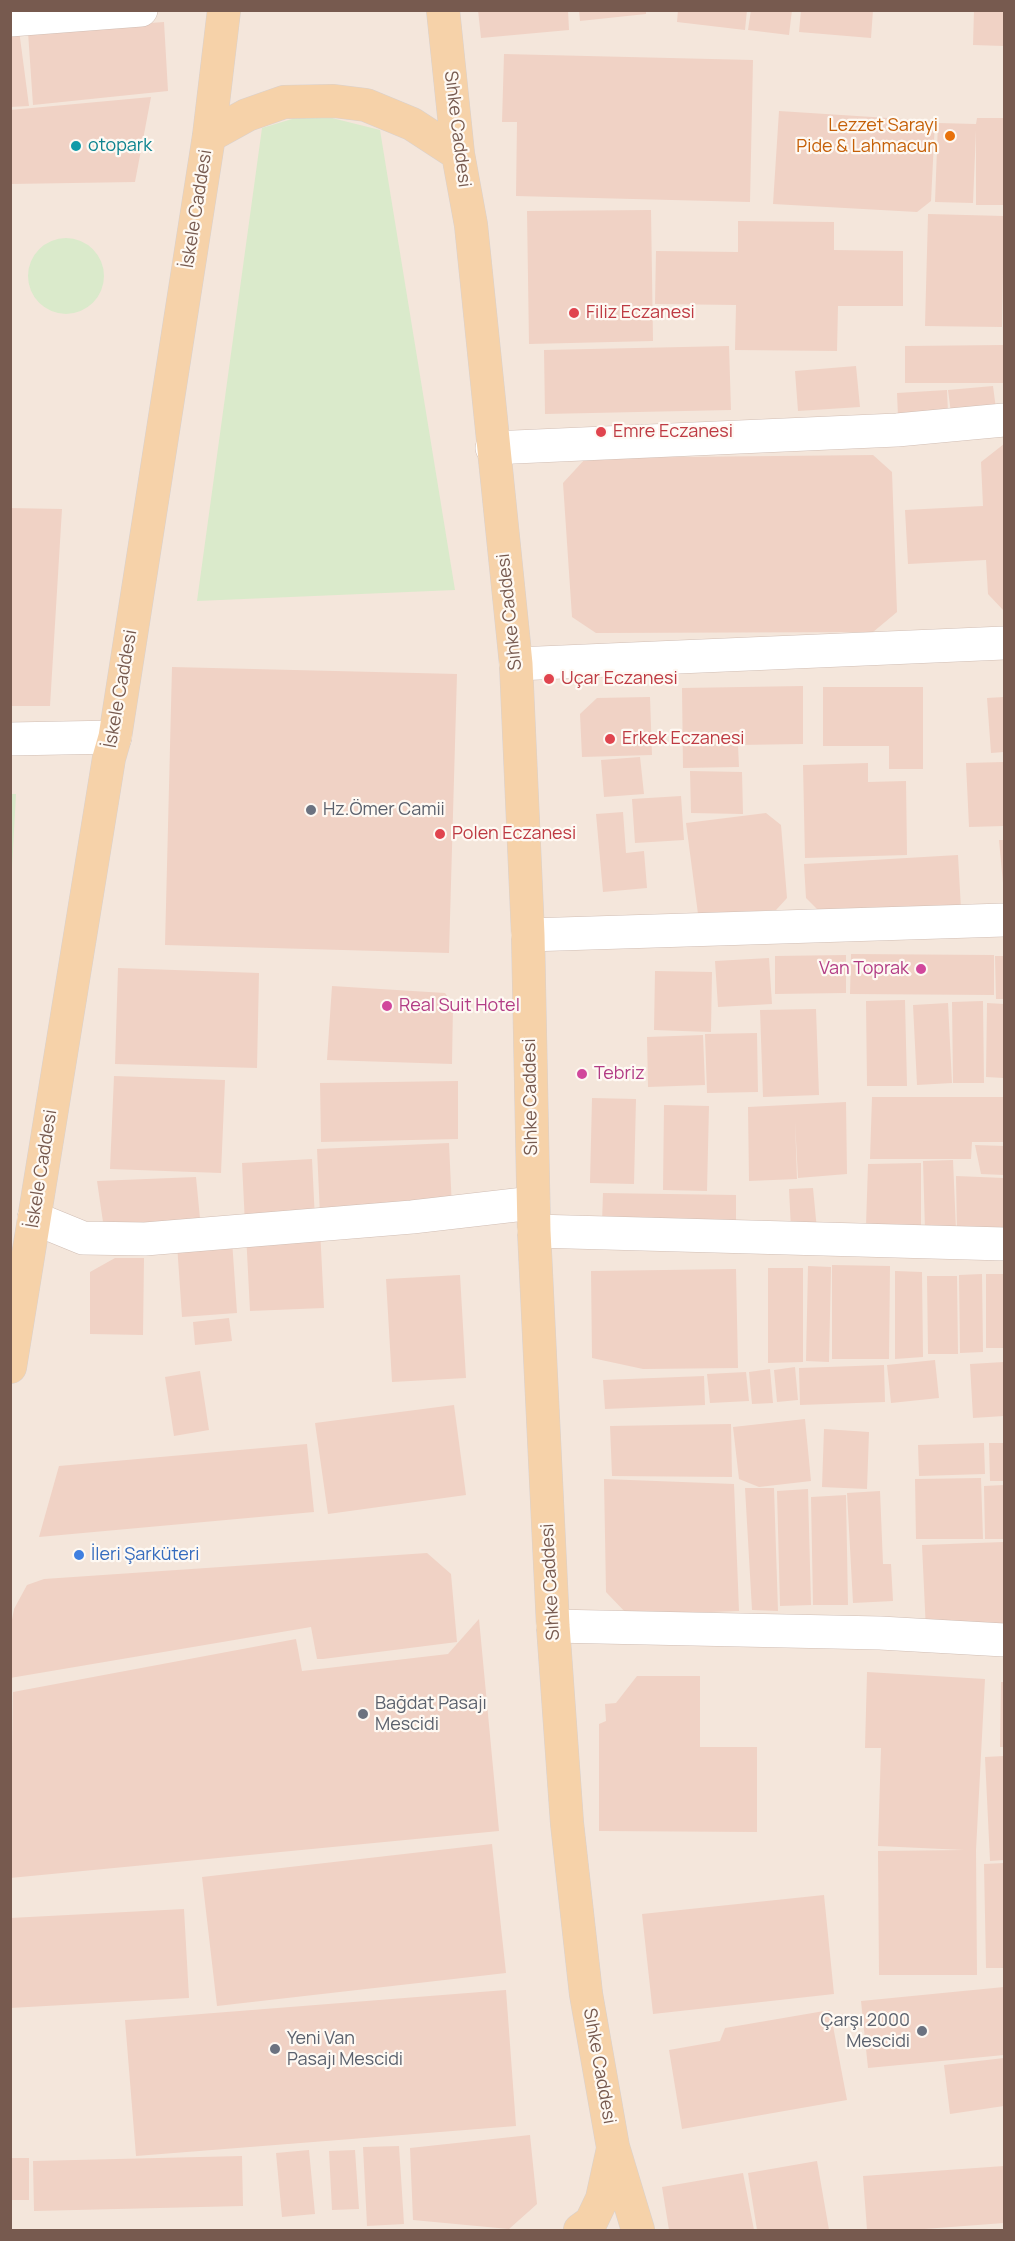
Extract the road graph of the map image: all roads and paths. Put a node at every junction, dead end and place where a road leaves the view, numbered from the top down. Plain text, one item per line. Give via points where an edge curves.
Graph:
1 (141, 10) edge
2 (224, 10) edge
3 (443, 10) edge
4 (10, 20) edge
5 (209, 136) junction
6 (458, 154) junction
7 (1005, 420) edge
8 (492, 448) junction
9 (1005, 643) edge
10 (516, 664) junction
11 (10, 739) edge
12 (112, 747) junction
13 (10, 758) edge
14 (1005, 920) edge
15 (528, 935) junction
16 (533, 1217) junction
17 (34, 1218) junction
18 (1005, 1244) edge
19 (10, 1367) edge
20 (553, 1626) junction
21 (1005, 1640) edge
22 (613, 2147) junction
23 (580, 2230) edge
24 (638, 2230) edge

1 - 4 street
2 - 5 main road, İskele Caddesi
3 - 6 main road, Sıhke Caddesi
5 - 6 main road via 248,115 284,102 334,101 366,105 412,124
5 - 12 main road, İskele Caddesi
6 - 8 main road, Sıhke Caddesi via 471,225
7 - 8 street via 897,429
8 - 10 main road, Sıhke Caddesi
9 - 10 street
10 - 15 main road, Sıhke Caddesi
11 - 12 street
12 - 13 street
12 - 17 main road, İskele Caddesi
14 - 15 street
15 - 16 main road, Sıhke Caddesi
16 - 17 street via 411,1217 145,1239 83,1238
16 - 18 street
16 - 20 main road, Sıhke Caddesi
17 - 19 main road, İskele Caddesi
20 - 21 street via 880,1633
20 - 22 main road, Sıhke Caddesi via 567,1823 585,1983
22 - 23 main road via 602,2199 591,2222
22 - 24 main road

